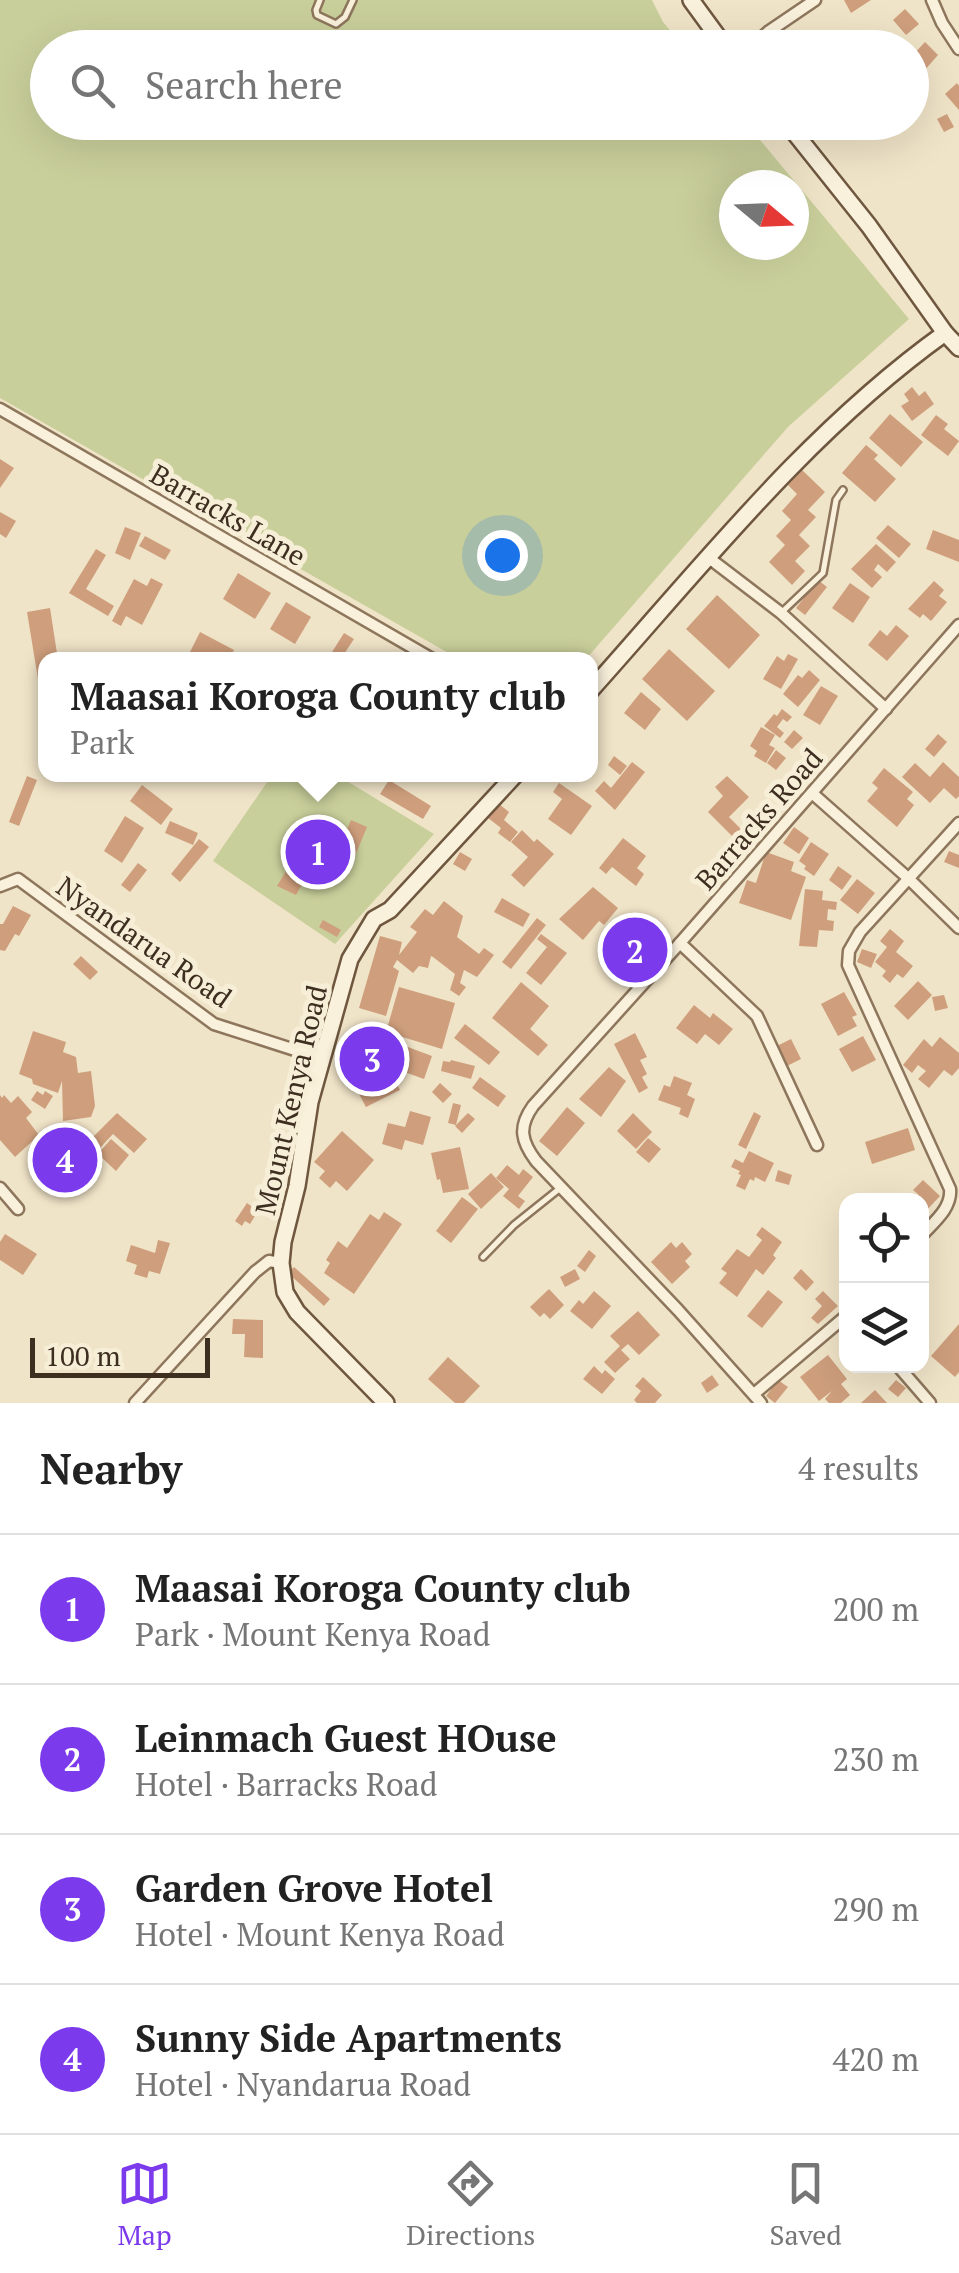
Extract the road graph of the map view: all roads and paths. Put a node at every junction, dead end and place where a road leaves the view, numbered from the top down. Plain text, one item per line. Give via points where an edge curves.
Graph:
1 (320, 0) edge
2 (353, 0) edge
3 (691, 0) edge
4 (815, 0) edge
5 (932, 0) edge
6 (713, 30) edge
7 (771, 30) edge
8 (959, 49) edge
9 (800, 140) edge
10 (945, 332) junction
11 (959, 348) edge
12 (0, 410) edge
13 (843, 490) dead end
14 (709, 558) junction
15 (781, 613) junction
16 (959, 625) edge
17 (420, 652) edge
18 (598, 682) edge
19 (886, 709) junction
20 (509, 782) edge
21 (812, 792) junction
22 (959, 823) edge
23 (908, 878) junction
24 (0, 886) edge
25 (959, 928) edge
26 (680, 943) junction
27 (323, 1059) junction
28 (817, 1145) dead end
29 (561, 1187) junction
30 (0, 1188) edge
31 (18, 1209) dead end
32 (929, 1227) edge
33 (483, 1257) dead end
34 (281, 1263) junction
35 (839, 1323) edge
36 (904, 1373) edge
37 (758, 1399) edge
38 (134, 1403) edge
39 (386, 1403) edge
40 (930, 1403) edge

1 - 2 lane via 317,15 336,24
3 - 6 main road
4 - 7 street
5 - 8 street
9 - 10 main road
10 - 11 main road
10 - 14 main road via 805,452
12 - 17 street, Barracks Lane
13 - 15 lane via 824,572
14 - 15 street
14 - 18 main road
15 - 19 street
16 - 19 street, Barracks Road
19 - 21 street, Barracks Road
20 - 27 main road, Mount Kenya Road via 390,910 374,919 350,959
21 - 23 street
21 - 26 street, Barracks Road
22 - 23 street
23 - 25 street
23 - 32 street via 860,932 848,965 952,1195
24 - 27 street, Nyandarua Road via 18,879 214,1024
26 - 28 street via 757,1016
26 - 29 street, Barracks Road via 527,1114 527,1149
27 - 34 main road, Mount Kenya Road
29 - 33 lane
29 - 37 street, Barracks Road
30 - 31 street
34 - 38 street via 270,1261 254,1272
34 - 39 main road, Mount Kenya Road via 297,1312
35 - 37 street
36 - 40 street

